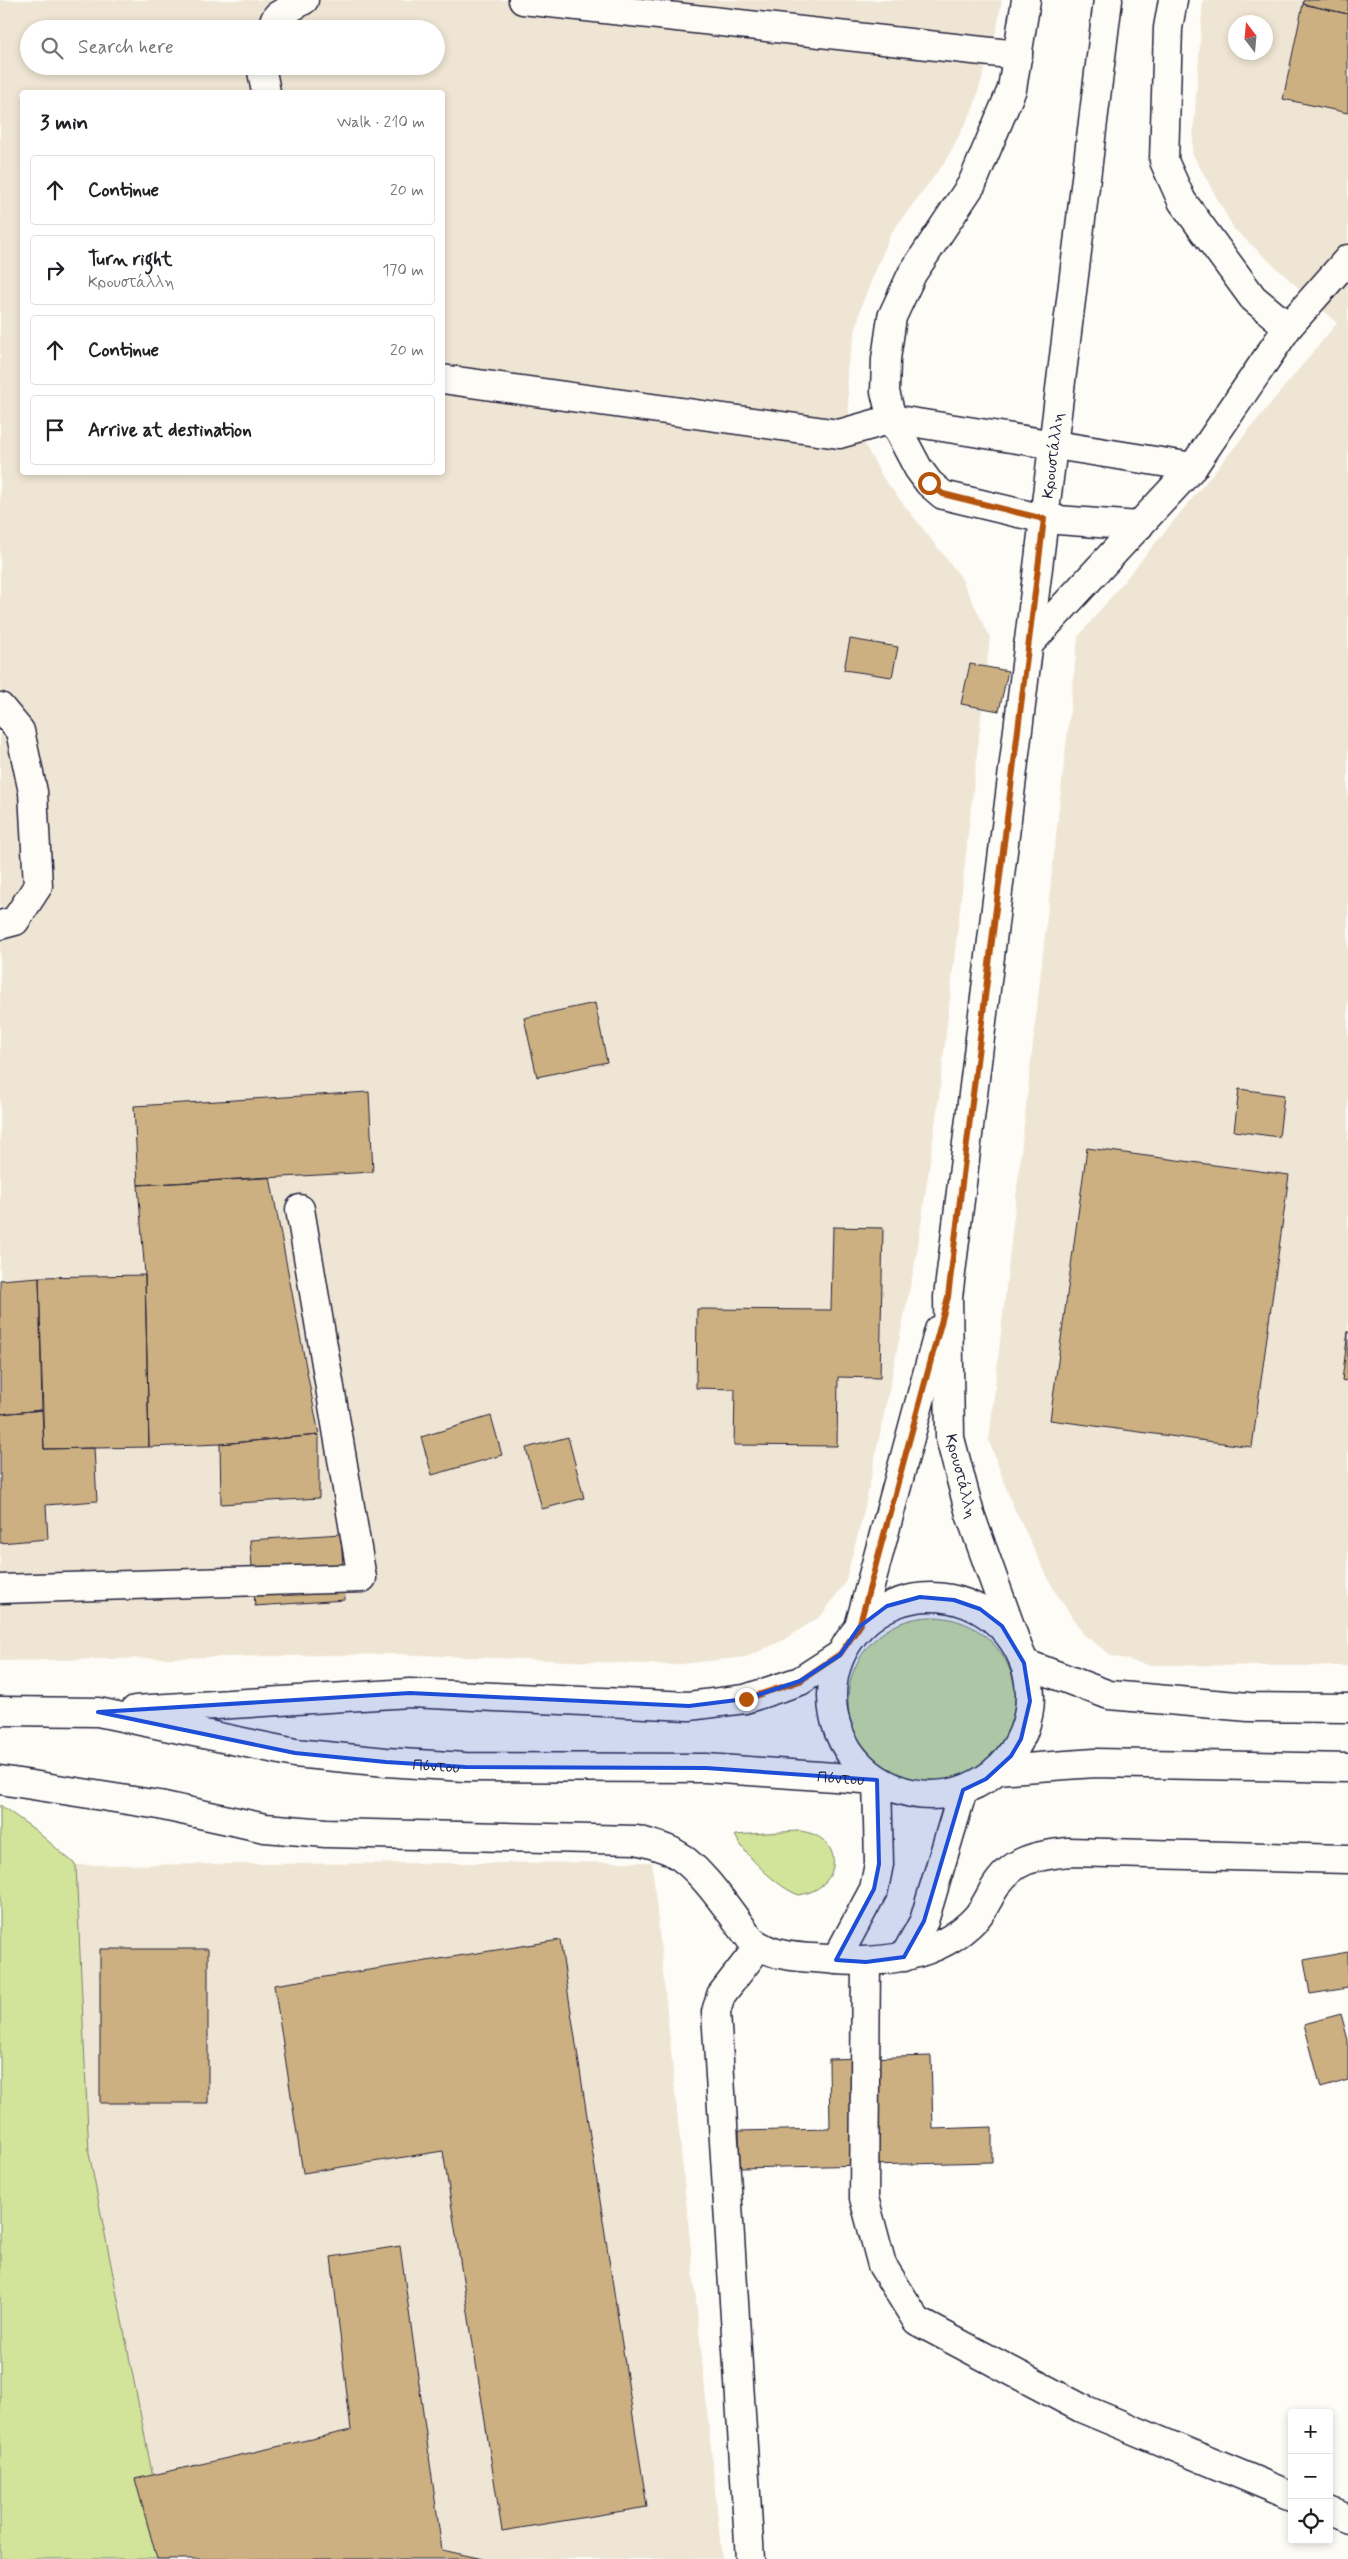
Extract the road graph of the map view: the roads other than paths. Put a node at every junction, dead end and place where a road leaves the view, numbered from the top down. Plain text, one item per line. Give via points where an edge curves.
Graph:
1 (304, 0) edge
2 (523, 0) edge
3 (1026, 0) edge
4 (1108, 0) edge
5 (1173, 0) edge
6 (275, 20) edge
7 (1018, 55) junction
8 (263, 75) edge
9 (266, 90) edge
10 (1348, 259) edge
11 (1288, 327) junction
12 (445, 379) edge
13 (892, 419) junction
14 (1053, 445) junction
15 (1193, 468) junction
16 (1044, 519) junction
17 (1139, 526) junction
18 (1028, 645) junction
19 (0, 707) edge
20 (0, 925) edge
21 (300, 1210) dead end
22 (948, 1297) junction
23 (0, 1588) edge
24 (859, 1627) junction
25 (840, 1654) junction
26 (1021, 1655) junction
27 (1348, 1708) edge
28 (0, 1710) edge
29 (98, 1712) junction
30 (1348, 1768) edge
31 (997, 1770) junction
32 (0, 1780) edge
33 (877, 1780) junction
34 (963, 1790) junction
35 (1348, 1859) edge
36 (759, 1946) junction
37 (904, 1957) junction
38 (836, 1960) junction
39 (866, 1962) junction
40 (1288, 2494) edge
41 (1333, 2513) edge
42 (1348, 2519) edge
43 (750, 2559) edge

1 - 6 street
2 - 7 street
3 - 7 street
4 - 14 street, Κρουστάλλη
5 - 11 street via 1168,28 1164,161 1182,200 1253,298
7 - 13 street via 1012,89 972,184 912,274 892,317 885,392
8 - 9 street
10 - 11 street
11 - 15 street
12 - 13 street via 839,434
13 - 14 street
13 - 16 street via 918,468 943,494
14 - 15 street
14 - 16 street, Κρουστάλλη
15 - 17 street
16 - 17 street
16 - 18 street, Κρουστάλλη
17 - 18 street
18 - 22 street, Κρουστάλλη
19 - 20 street via 20,731 22,740 33,792 38,886 15,921
21 - 23 street via 362,1578
22 - 24 street, Κρουστάλλη
22 - 26 street, Κρουστάλλη via 950,1438 970,1514
24 - 25 street
24 - 26 street via 888,1606 912,1599 954,1600 980,1609 1002,1626
25 - 29 street via 800,1681 746,1699 689,1706 410,1693
25 - 33 street via 832,1682 832,1710 840,1738 856,1762
26 - 27 street via 1109,1695 1249,1707
26 - 31 street, Κρουστάλλη via 1030,1701 1027,1720 1021,1739
28 - 29 street, Πόντου
29 - 33 street, Πόντου via 295,1753 386,1762 465,1767 706,1768
30 - 31 street via 1095,1763
31 - 34 street
32 - 36 street via 158,1805 265,1828 326,1833 637,1840 672,1852 687,1863
33 - 34 street via 898,1790 920,1795 942,1795
33 - 38 street via 879,1864 874,1889
34 - 37 street via 924,1921
35 - 37 street via 1068,1852 1027,1859 1007,1871 974,1920 950,1938
36 - 38 street via 776,1954
36 - 43 street via 721,1995 716,2012
37 - 39 street
38 - 39 street
39 - 40 street via 864,2198 882,2265 917,2321 1081,2408
41 - 42 street

